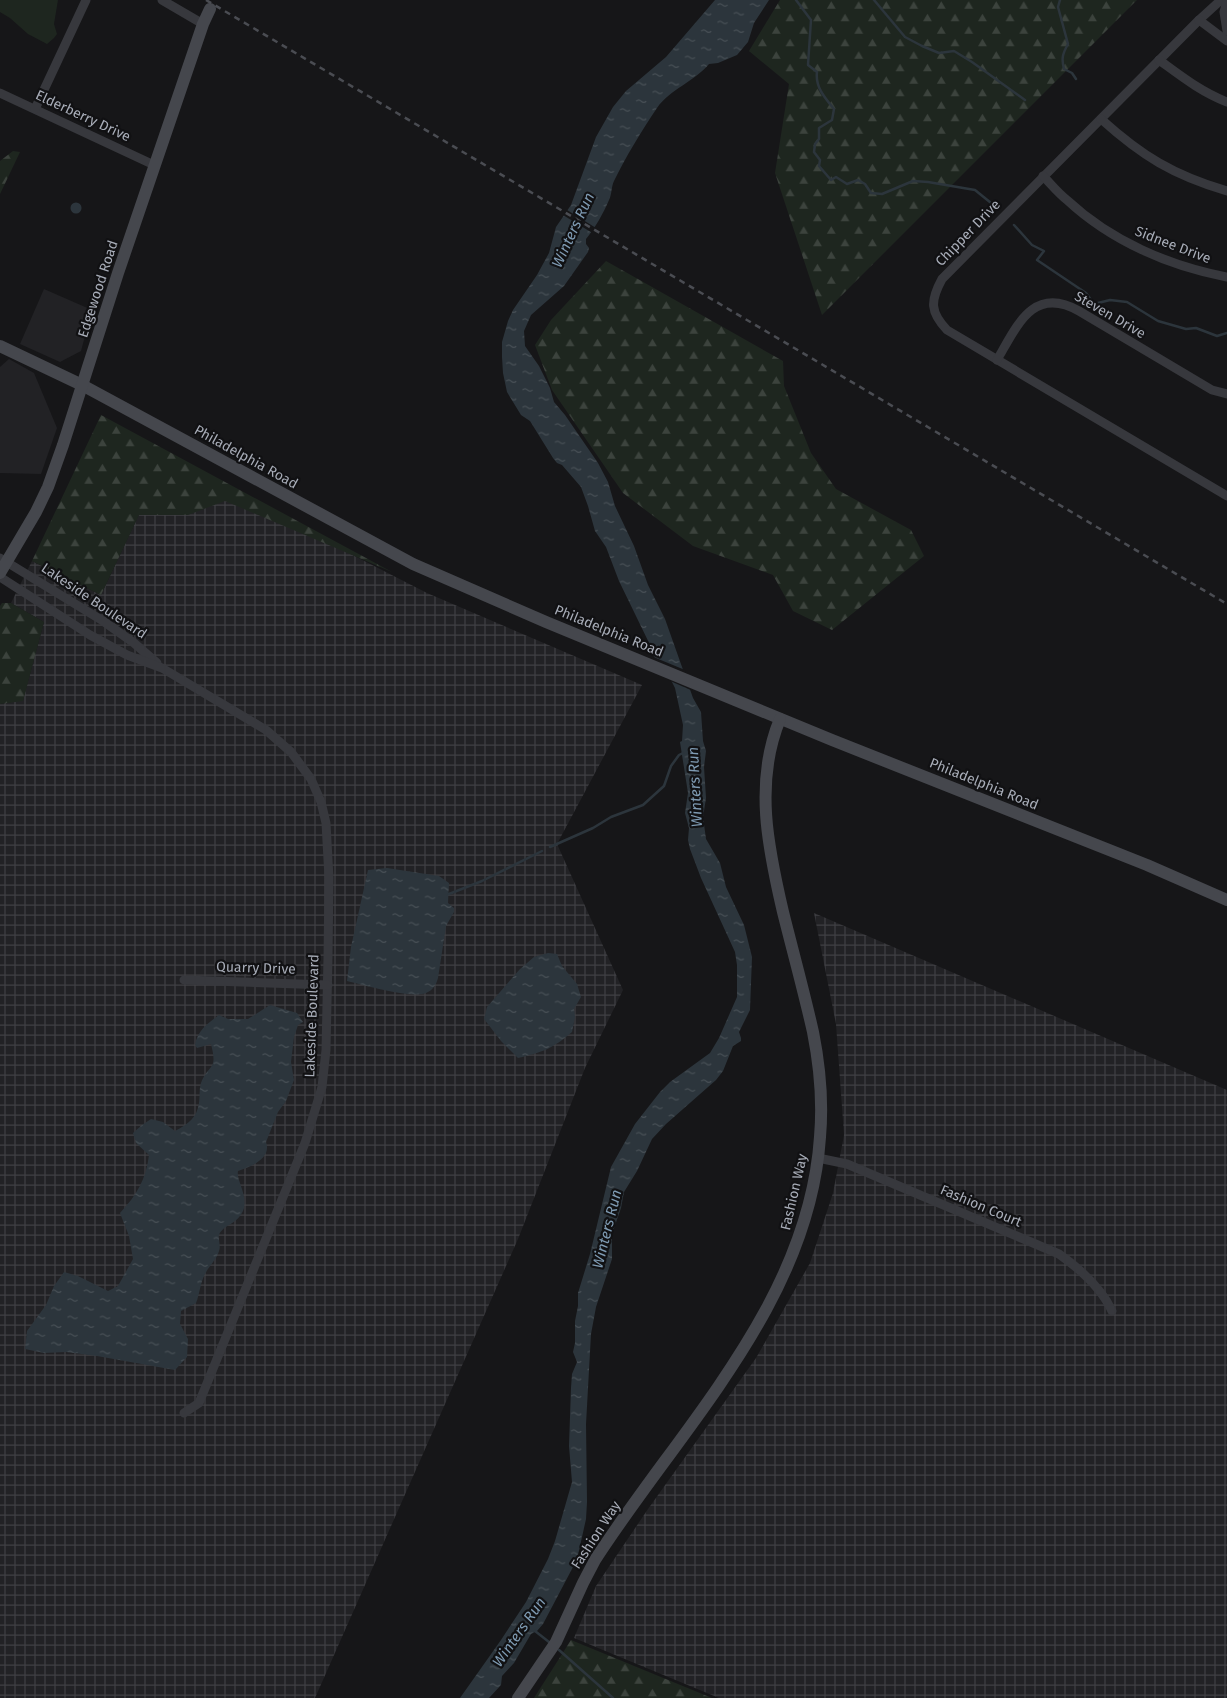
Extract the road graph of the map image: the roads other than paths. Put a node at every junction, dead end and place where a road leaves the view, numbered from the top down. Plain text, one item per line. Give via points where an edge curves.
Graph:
1 (86, 0) edge
2 (162, 0) edge
3 (1221, 0) edge
4 (1227, 1) edge
5 (210, 9) dead end
6 (1199, 20) junction
7 (203, 24) junction
8 (1227, 32) edge
9 (1227, 41) edge
10 (1159, 60) junction
11 (0, 93) edge
12 (1227, 102) edge
13 (35, 109) junction
14 (1101, 118) junction
15 (154, 165) junction
16 (1043, 176) junction
17 (1227, 191) edge
18 (1227, 277) edge
19 (0, 346) edge
20 (997, 360) junction
21 (82, 385) junction
22 (1227, 394) edge
23 (1227, 496) edge
24 (4, 560) edge
25 (0, 572) edge
26 (0, 577) edge
27 (162, 668) junction
28 (780, 719) junction
29 (1227, 900) edge
30 (184, 980) dead end
31 (328, 985) junction
32 (818, 1158) junction
33 (1112, 1311) dead end
34 (184, 1413) dead end
35 (518, 1698) edge

1 - 13 street
2 - 7 street
3 - 6 street, Chipper Drive
4 - 8 street via 1224,12
5 - 7 street, Edgewood Road
6 - 9 street
6 - 10 street, Chipper Drive
7 - 15 street, Edgewood Road
10 - 12 street via 1189,83
10 - 14 street, Chipper Drive
11 - 13 street, Elderberry Drive
13 - 15 street, Elderberry Drive
14 - 16 street, Chipper Drive
14 - 17 street via 1159,164
15 - 21 street, Edgewood Road
16 - 18 street, Sidnee Drive via 1086,217 1118,237 1156,256
16 - 20 street, Chipper Drive via 942,279 934,296 937,320 947,330
19 - 21 street, Philadelphia Road
20 - 22 street, Steven Drive via 1019,323 1032,309 1048,303 1063,304 1212,390
20 - 23 street, Chipper Drive
21 - 24 street, Edgewood Road via 48,487 36,512
21 - 28 street, Philadelphia Road via 413,564
24 - 25 street, Edgewood Road
24 - 27 street, Lakeside Boulevard via 110,626
26 - 27 street, Lakeside Boulevard via 90,635
27 - 31 street, Lakeside Boulevard via 266,730 292,752 311,778 321,802 328,840
28 - 29 street, Philadelphia Road
28 - 32 street, Fashion Way via 770,746 766,771 767,828 774,874 818,1061 821,1098
30 - 31 street, Quarry Drive
31 - 34 street, Lakeside Boulevard via 325,1067 316,1112 199,1403
32 - 33 street, Fashion Court via 847,1164 1059,1254 1095,1286
32 - 35 street, Fashion Way via 803,1228 774,1296 730,1368 604,1546 546,1660

